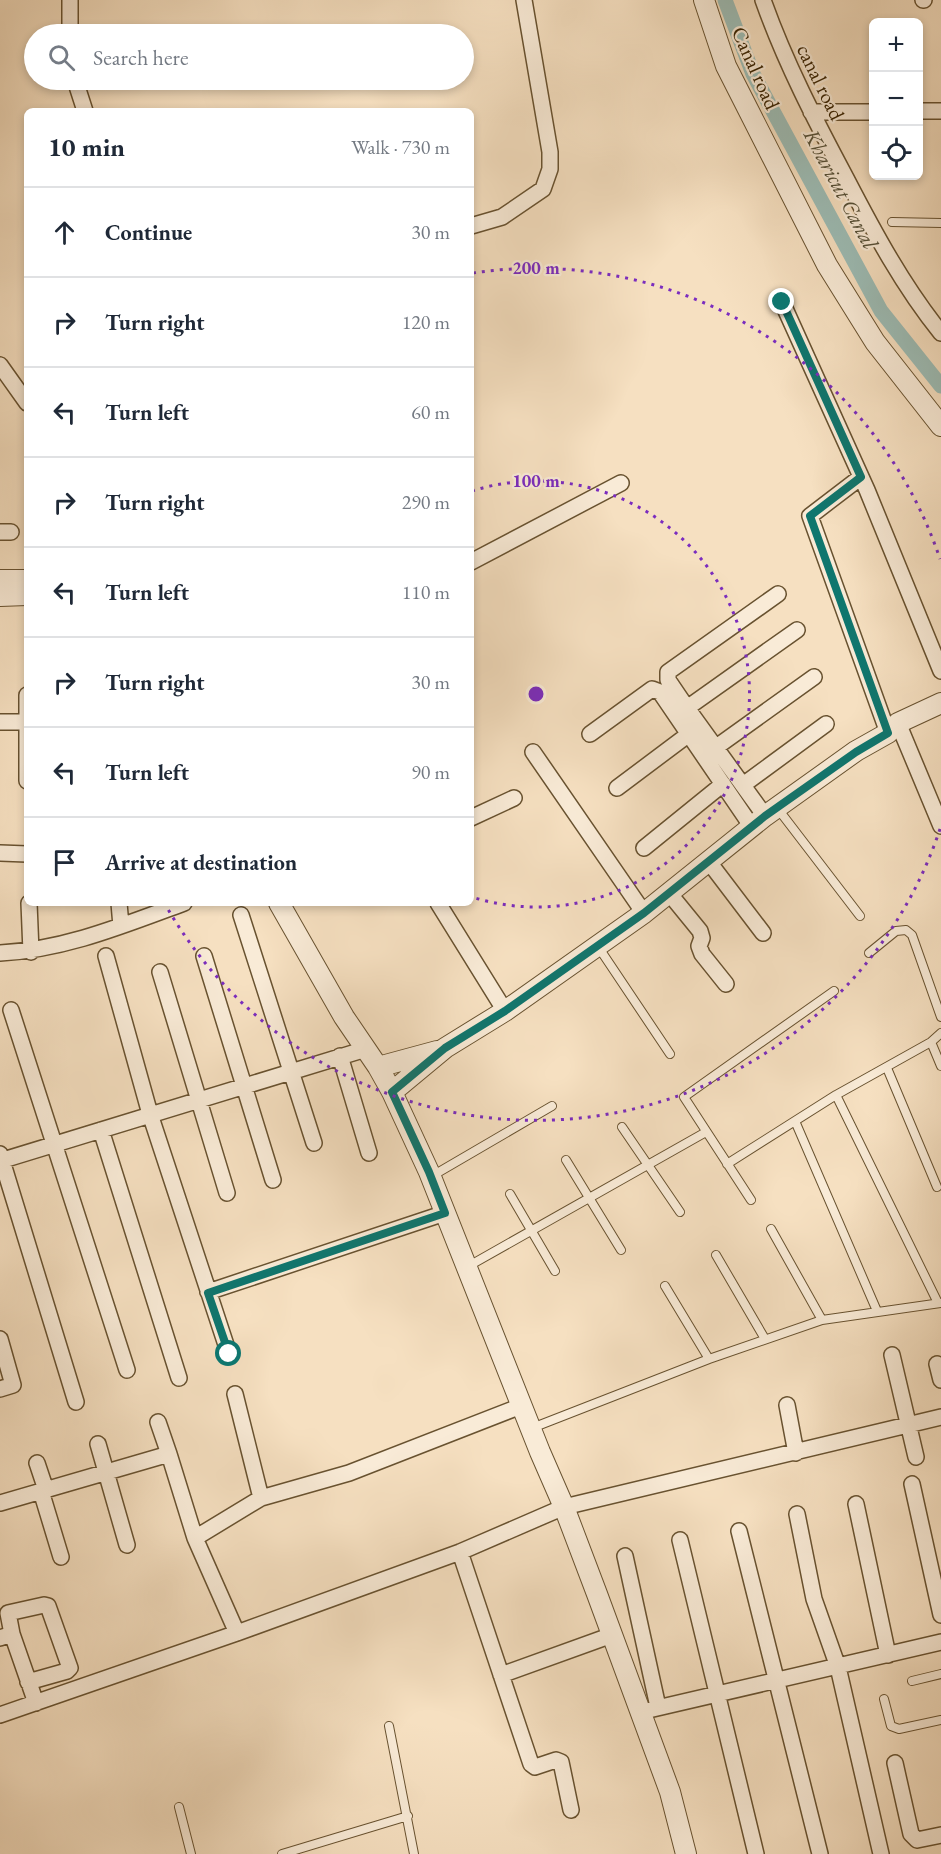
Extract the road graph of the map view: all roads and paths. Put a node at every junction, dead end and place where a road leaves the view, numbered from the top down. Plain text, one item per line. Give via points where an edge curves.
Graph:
1 (70, 0) edge
2 (524, 0) edge
3 (704, 0) edge
4 (763, 0) edge
5 (70, 24) edge
6 (78, 90) edge
7 (84, 108) edge
8 (923, 111) edge
9 (941, 111) edge
10 (811, 112) junction
11 (869, 112) edge
12 (892, 222) dead end
13 (941, 223) edge
14 (474, 225) edge
15 (782, 302) dead end
16 (941, 333) edge
17 (0, 365) edge
18 (24, 399) edge
19 (941, 426) edge
20 (861, 477) junction
21 (621, 483) dead end
22 (474, 560) edge
23 (0, 580) edge
24 (24, 580) edge
25 (778, 594) dead end
26 (24, 595) edge
27 (0, 596) edge
28 (797, 630) dead end
29 (941, 671) edge
30 (814, 677) dead end
31 (941, 703) edge
32 (687, 708) junction
33 (0, 722) edge
34 (24, 722) edge
35 (826, 724) dead end
36 (893, 728) junction
37 (590, 734) dead end
38 (689, 734) junction
39 (716, 747) junction
40 (533, 753) dead end
41 (723, 784) junction
42 (743, 785) junction
43 (617, 788) dead end
44 (514, 798) dead end
45 (474, 817) edge
46 (765, 817) junction
47 (941, 826) edge
48 (644, 848) dead end
49 (0, 853) edge
50 (24, 854) edge
51 (709, 862) junction
52 (669, 893) junction
53 (29, 906) edge
54 (119, 906) edge
55 (176, 906) edge
56 (282, 906) edge
57 (440, 906) edge
58 (644, 913) junction
59 (241, 915) dead end
60 (860, 916) dead end
61 (121, 926) junction
62 (763, 933) dead end
63 (598, 946) junction
64 (31, 952) junction
65 (869, 952) dead end
66 (0, 953) edge
67 (106, 956) dead end
68 (204, 956) dead end
69 (160, 972) dead end
70 (726, 984) dead end
71 (834, 991) dead end
72 (11, 1010) dead end
73 (505, 1011) junction
74 (941, 1017) edge
75 (941, 1033) edge
76 (931, 1042) junction
77 (445, 1048) junction
78 (366, 1049) junction
79 (670, 1054) dead end
80 (939, 1054) edge
81 (339, 1056) junction
82 (941, 1066) edge
83 (378, 1067) junction
84 (887, 1068) junction
85 (293, 1072) junction
86 (245, 1087) junction
87 (392, 1092) junction
88 (836, 1095) junction
89 (198, 1100) junction
90 (552, 1106) dead end
91 (150, 1114) junction
92 (795, 1121) junction
93 (622, 1127) dead end
94 (101, 1130) junction
95 (706, 1132) junction
96 (314, 1143) dead end
97 (53, 1145) junction
98 (369, 1153) dead end
99 (1, 1159) edge
100 (566, 1160) dead end
101 (727, 1164) junction
102 (648, 1165) junction
103 (430, 1177) junction
104 (273, 1180) dead end
105 (937, 1187) dead end
106 (227, 1193) dead end
107 (510, 1194) dead end
108 (590, 1198) junction
109 (752, 1200) dead end
110 (680, 1212) dead end
111 (445, 1213) junction
112 (771, 1229) dead end
113 (532, 1231) junction
114 (621, 1250) dead end
115 (716, 1255) dead end
116 (467, 1267) junction
117 (555, 1271) dead end
118 (665, 1286) dead end
119 (208, 1293) junction
120 (940, 1303) edge
121 (877, 1311) junction
122 (822, 1320) junction
123 (0, 1339) edge
124 (765, 1339) junction
125 (229, 1354) dead end
126 (892, 1355) dead end
127 (709, 1359) junction
128 (937, 1364) dead end
129 (127, 1370) dead end
130 (179, 1378) dead end
131 (941, 1380) edge
132 (0, 1389) edge
133 (235, 1394) dead end
134 (76, 1402) dead end
135 (787, 1405) dead end
136 (521, 1406) junction
137 (941, 1418) edge
138 (158, 1422) dead end
139 (908, 1425) junction
140 (530, 1428) junction
141 (98, 1444) dead end
142 (796, 1453) junction
143 (168, 1454) junction
144 (916, 1457) dead end
145 (38, 1462) dead end
146 (106, 1471) junction
147 (912, 1485) dead end
148 (43, 1490) junction
149 (261, 1498) junction
150 (0, 1503) edge
151 (856, 1504) dead end
152 (564, 1507) junction
153 (797, 1514) dead end
154 (738, 1531) dead end
155 (195, 1538) junction
156 (680, 1540) dead end
157 (127, 1545) dead end
158 (460, 1552) junction
159 (625, 1556) dead end
160 (62, 1557) dead end
161 (941, 1615) edge
162 (237, 1633) junction
163 (612, 1635) junction
164 (6, 1636) edge
165 (941, 1642) edge
166 (888, 1655) junction
167 (838, 1667) junction
168 (941, 1674) edge
169 (501, 1675) junction
170 (912, 1680) dead end
171 (775, 1681) junction
172 (28, 1682) junction
173 (718, 1694) junction
174 (884, 1699) dead end
175 (36, 1703) junction
176 (649, 1710) junction
177 (0, 1715) edge
178 (941, 1720) edge
179 (388, 1726) dead end
180 (895, 1763) dead end
181 (180, 1807) dead end
182 (571, 1810) dead end
183 (408, 1816) junction
184 (941, 1834) edge
185 (190, 1854) edge
186 (282, 1854) edge
187 (414, 1854) edge
188 (686, 1854) edge
189 (756, 1854) edge
190 (820, 1854) edge
191 (881, 1854) edge

1 - 5 street
2 - 14 street via 550,169 543,189 502,217
3 - 19 street, Canal road via 726,66 827,265 875,342
4 - 10 street, canal road
6 - 7 street
8 - 9 street
10 - 11 street
10 - 16 street, canal road via 877,237 922,310
12 - 13 lane
15 - 20 street
17 - 18 street
20 - 29 street
20 - 36 street via 810,516
21 - 22 street
23 - 24 street
25 - 32 street via 668,672 668,680
26 - 27 street
28 - 32 street
30 - 39 street
31 - 36 street
32 - 39 street
33 - 34 street
35 - 42 street
36 - 46 street
36 - 47 street
37 - 38 street via 652,689 660,692
38 - 41 street
38 - 43 street
39 - 42 street
40 - 58 street
41 - 46 street
41 - 48 street
42 - 46 street
44 - 45 street
46 - 51 street
46 - 60 lane
49 - 50 street
51 - 52 street
51 - 62 street
52 - 58 street
52 - 70 street via 700,931 702,954
53 - 64 street
54 - 61 street
55 - 61 street
56 - 78 street
57 - 73 street
58 - 63 street
59 - 85 street
61 - 64 street
63 - 73 street
63 - 79 lane
64 - 66 street
65 - 74 lane via 896,931 906,930 912,935
67 - 91 street
68 - 86 street
69 - 89 street
71 - 95 lane via 684,1097
72 - 97 street
73 - 77 street
75 - 76 lane
76 - 80 lane
76 - 84 lane
77 - 83 street
77 - 87 street
78 - 81 street
78 - 83 street
80 - 82 lane
81 - 85 street
81 - 98 street
83 - 87 street
84 - 88 lane
84 - 105 lane
85 - 86 street
85 - 96 street
86 - 89 street
86 - 104 street
87 - 103 street
88 - 92 lane
88 - 120 lane
89 - 91 street
89 - 106 street
90 - 103 lane
91 - 94 street
91 - 119 street
92 - 101 lane
92 - 121 lane
93 - 102 lane
94 - 97 street
94 - 130 street
95 - 101 lane
95 - 102 lane
97 - 99 street
97 - 129 street
99 - 134 street
100 - 108 lane
101 - 109 lane
102 - 108 lane
102 - 110 lane
103 - 111 street
107 - 113 lane
108 - 113 lane
108 - 114 lane
111 - 116 street
111 - 119 street
112 - 122 lane
113 - 116 lane
113 - 117 lane
115 - 124 lane
116 - 136 street
118 - 127 lane
119 - 125 street
120 - 121 lane
121 - 122 lane
122 - 124 lane
123 - 132 street via 13,1385
124 - 127 lane
126 - 139 street
127 - 140 lane
128 - 131 street
133 - 149 street
135 - 142 street
136 - 140 street
136 - 149 street via 349,1473
137 - 139 street
138 - 143 street
139 - 142 street
139 - 144 street
140 - 152 street
141 - 146 street
142 - 152 street
143 - 146 street
143 - 155 street
145 - 148 street
146 - 148 street
146 - 157 street
147 - 161 street
148 - 150 street
148 - 160 street
149 - 155 street
151 - 166 street
152 - 158 street
152 - 163 street
153 - 167 street via 814,1599
154 - 171 street
155 - 162 street
156 - 173 street
158 - 162 street
158 - 169 street
159 - 176 street
162 - 175 street
163 - 169 street
163 - 176 street
164 - 172 street
164 - 172 street via 8,1613 48,1606 70,1668
165 - 166 street
166 - 167 street
167 - 171 street
167 - 191 street
168 - 170 lane
169 - 182 street via 531,1764 535,1767 561,1762
171 - 173 street
171 - 190 street
172 - 175 street
173 - 176 street
173 - 189 street
174 - 178 lane via 891,1726 898,1729
175 - 177 street
176 - 188 street
179 - 183 lane
180 - 184 street via 910,1834 917,1840
181 - 185 lane
183 - 186 lane
183 - 187 lane

